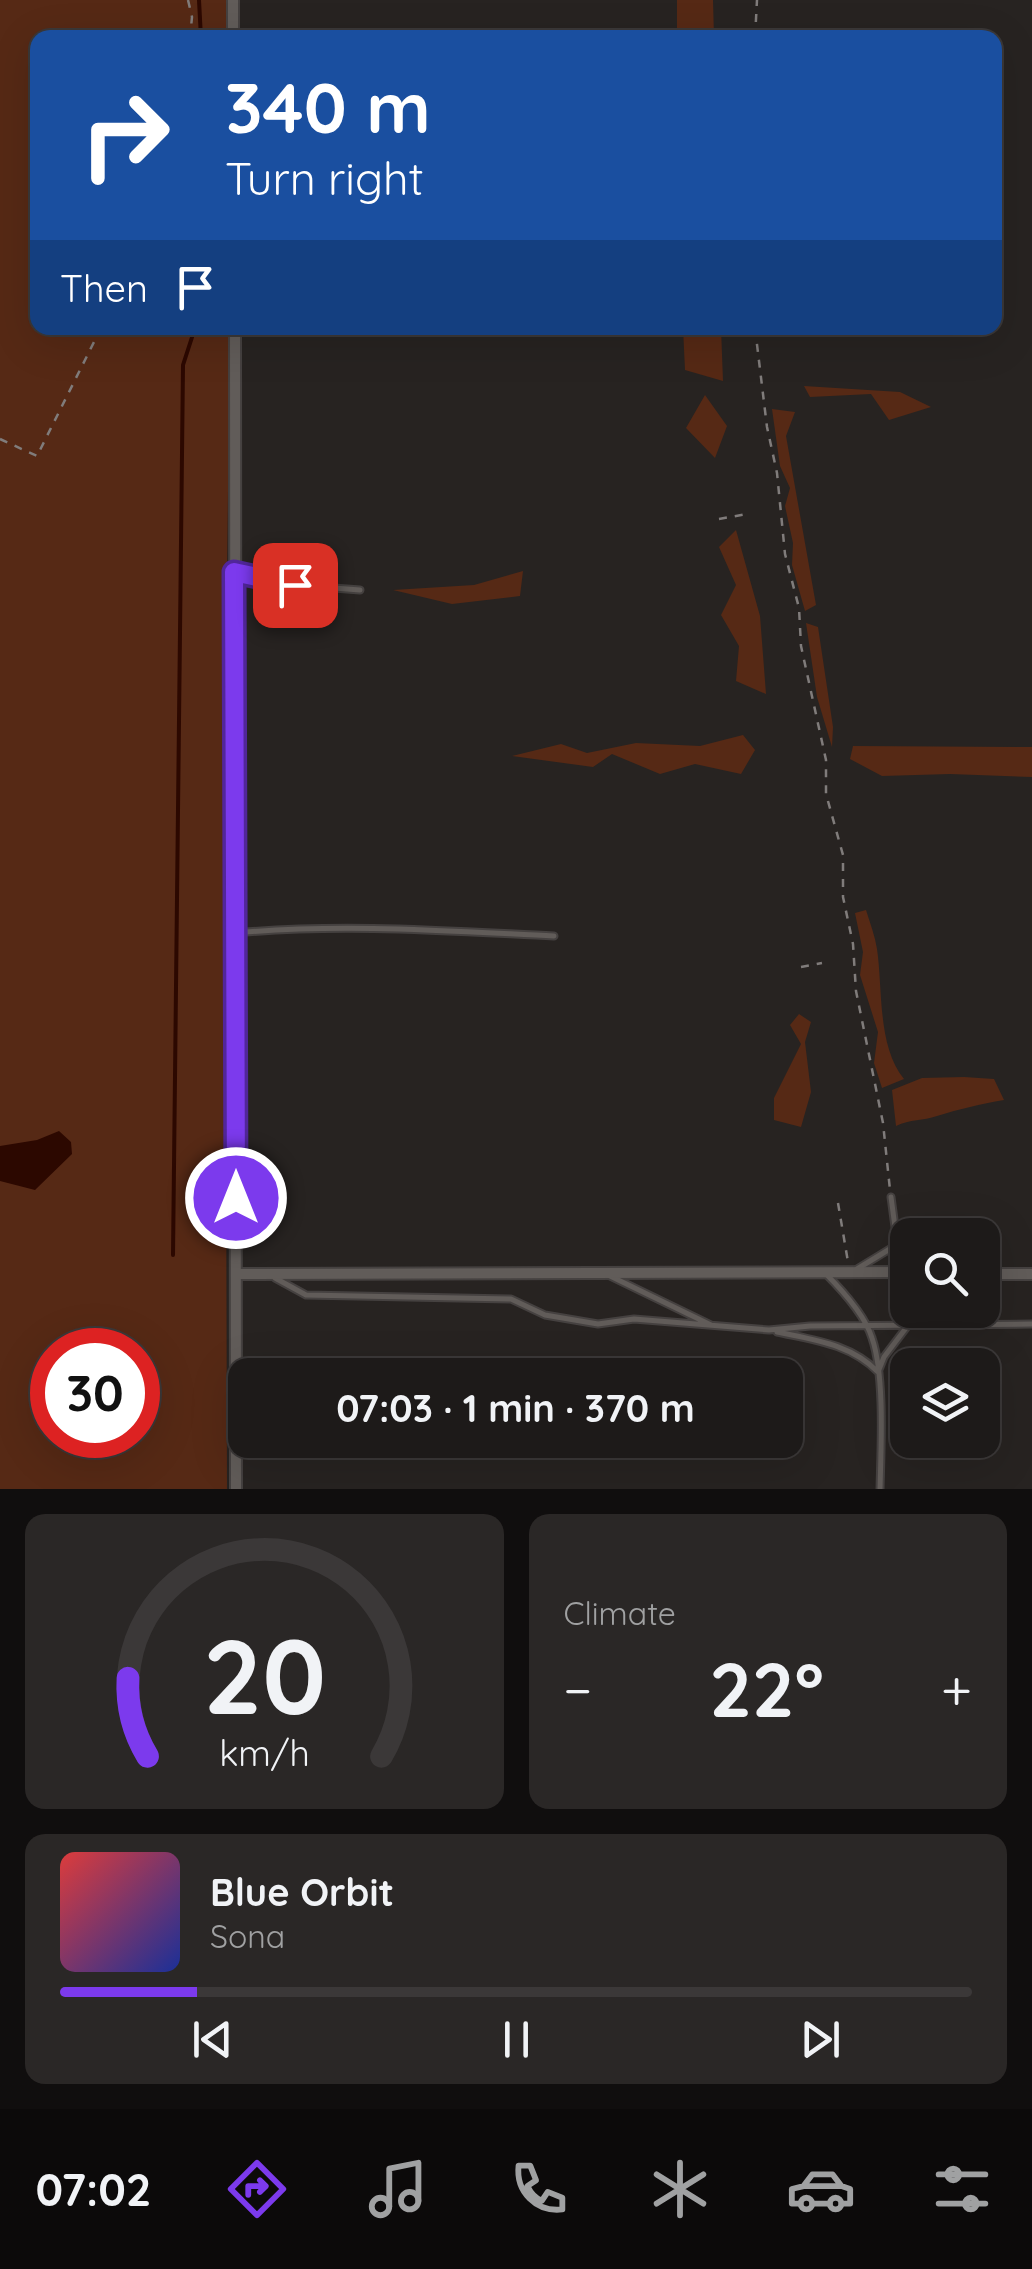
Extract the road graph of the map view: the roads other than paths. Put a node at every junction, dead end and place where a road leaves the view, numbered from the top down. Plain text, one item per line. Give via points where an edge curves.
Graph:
1 (233, 0) edge
2 (234, 30) edge
3 (235, 335) edge
4 (234, 572) junction
5 (360, 590) dead end
6 (236, 934) junction
7 (554, 936) dead end
8 (891, 1196) road end
9 (894, 1218) edge
10 (890, 1249) edge
11 (890, 1272) edge
12 (825, 1273) junction
13 (850, 1273) junction
14 (236, 1274) junction
15 (268, 1274) junction
16 (605, 1274) junction
17 (1000, 1274) edge
18 (1032, 1274) edge
19 (1032, 1324) edge
20 (1000, 1325) edge
21 (712, 1326) junction
22 (890, 1326) edge
23 (866, 1327) junction
24 (906, 1328) edge
25 (770, 1330) junction
26 (878, 1372) junction
27 (236, 1489) edge
28 (880, 1489) edge

1 - 2 street
3 - 4 street
4 - 5 lane
4 - 6 street
6 - 7 lane
6 - 14 street
8 - 9 lane
10 - 13 lane
11 - 13 street
12 - 13 street
12 - 16 street
12 - 23 lane
14 - 15 street
14 - 27 street
15 - 16 street
15 - 21 lane via 306,1295 493,1298 572,1321
16 - 21 lane
17 - 18 street
19 - 20 lane
21 - 25 lane
22 - 23 lane
23 - 25 lane
23 - 26 lane
24 - 26 lane
25 - 26 lane via 845,1348
26 - 28 lane

